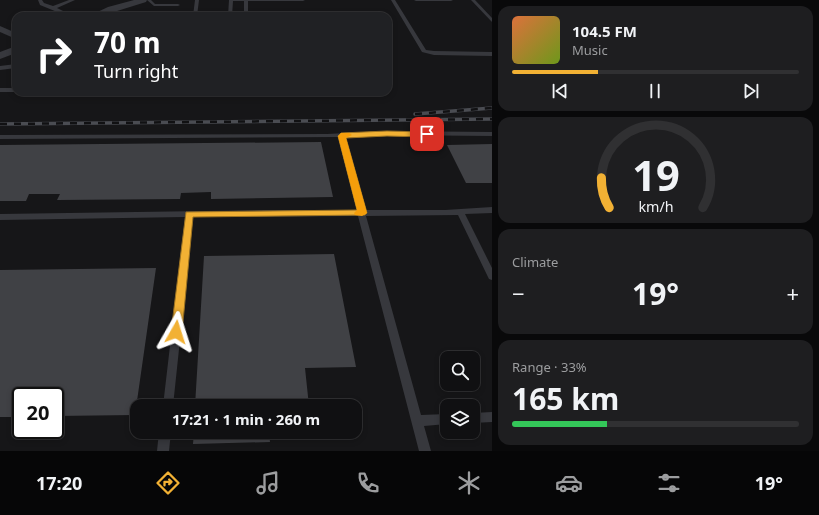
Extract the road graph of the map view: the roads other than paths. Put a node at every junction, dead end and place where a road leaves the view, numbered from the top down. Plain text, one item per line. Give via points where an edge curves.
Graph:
1 (40, 0) edge
2 (73, 0) edge
3 (143, 0) edge
4 (149, 0) edge
5 (198, 0) edge
6 (231, 0) edge
7 (246, 0) edge
8 (303, 0) edge
9 (393, 0) edge
10 (416, 0) edge
11 (440, 0) edge
12 (451, 0) edge
13 (473, 0) edge
14 (178, 5) dead end
15 (53, 8) junction
16 (62, 12) edge
17 (103, 12) edge
18 (196, 12) edge
19 (230, 12) edge
20 (246, 12) edge
21 (492, 21) edge
22 (0, 29) edge
23 (12, 34) edge
24 (12, 51) edge
25 (492, 54) edge
26 (0, 56) edge
27 (12, 66) edge
28 (0, 68) edge
29 (0, 90) edge
30 (12, 90) edge
31 (492, 134) edge
32 (341, 136) junction
33 (0, 137) edge
34 (492, 210) edge
35 (460, 212) junction
36 (362, 213) junction
37 (189, 214) junction
38 (0, 217) edge
39 (492, 276) edge
40 (169, 399) edge
41 (492, 417) edge
42 (480, 418) edge
43 (440, 419) edge
44 (417, 421) junction
45 (164, 439) edge
46 (163, 451) edge
47 (425, 451) edge

1 - 15 lane via 42,4
2 - 15 lane
3 - 17 street
4 - 14 lane via 154,5
5 - 18 lane
6 - 7 lane
6 - 19 lane
7 - 8 lane
7 - 20 lane
9 - 25 lane via 424,52
10 - 11 lane
11 - 12 lane
13 - 21 lane
15 - 16 lane
22 - 23 street
24 - 26 street
27 - 28 lane
29 - 30 lane
31 - 32 lane via 387,133
32 - 33 lane
32 - 36 lane
34 - 35 lane
35 - 36 lane
35 - 39 lane
36 - 37 lane
36 - 44 lane
37 - 38 lane
37 - 40 lane
41 - 42 lane
43 - 44 lane
44 - 47 lane
45 - 46 lane

